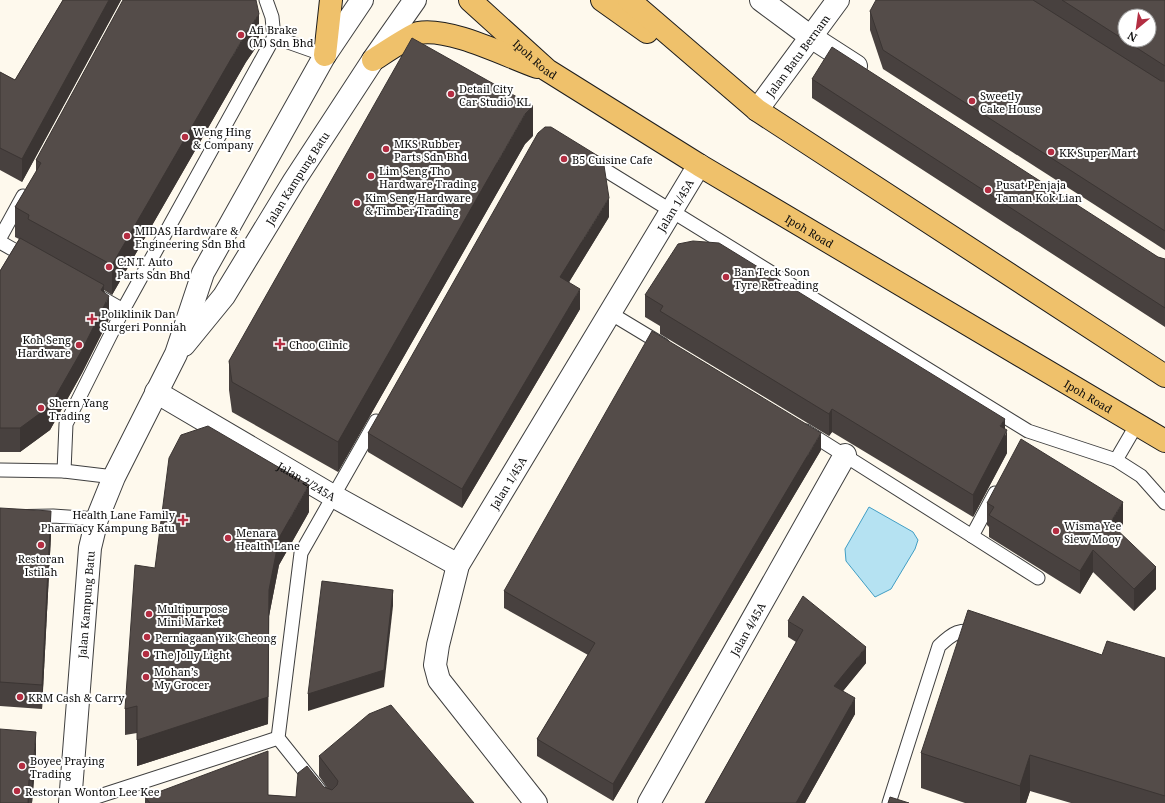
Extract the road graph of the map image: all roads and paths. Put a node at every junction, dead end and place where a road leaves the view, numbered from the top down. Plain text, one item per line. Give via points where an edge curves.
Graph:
1 (266, 0) edge
2 (331, 0) edge
3 (362, 0) edge
4 (415, 0) edge
5 (470, 0) edge
6 (602, 0) edge
7 (629, 0) edge
8 (761, 0) edge
9 (838, 0) edge
10 (274, 37) junction
11 (811, 37) junction
12 (325, 55) junction
13 (372, 60) junction
14 (547, 70) junction
15 (871, 76) edge
16 (757, 110) junction
17 (580, 154) edge
18 (699, 165) junction
19 (29, 186) edge
20 (672, 210) junction
21 (0, 238) edge
22 (0, 242) edge
23 (41, 265) edge
24 (82, 287) edge
25 (123, 310) junction
26 (610, 313) junction
27 (176, 354) junction
28 (677, 354) edge
29 (1165, 376) edge
30 (156, 392) junction
31 (384, 408) edge
32 (792, 423) edge
33 (1137, 424) junction
34 (1028, 431) junction
35 (1165, 441) edge
36 (1020, 445) edge
37 (845, 455) junction
38 (1116, 460) junction
39 (0, 470) edge
40 (64, 471) junction
41 (114, 477) junction
42 (1002, 480) edge
43 (333, 496) junction
44 (1165, 503) edge
45 (0, 517) edge
46 (97, 519) junction
47 (972, 536) junction
48 (458, 565) junction
49 (1038, 578) dead end
50 (992, 634) edge
51 (278, 738) junction
52 (70, 803) edge
53 (78, 803) edge
54 (330, 803) edge
55 (536, 803) edge
56 (649, 803) edge
57 (888, 803) edge

1 - 10 lane via 272,17
2 - 12 main road
3 - 12 street, Jalan Kampung Batu
4 - 13 street, Jalan Kampung Batu
5 - 14 main road, Ipoh Road
6 - 16 main road
7 - 16 main road
8 - 11 street
9 - 11 street, Jalan Batu Bernam
10 - 12 lane
10 - 25 lane
11 - 15 street
11 - 16 street, Jalan Batu Bernam
12 - 27 street, Jalan Kampung Batu via 203,274
13 - 14 main road via 418,34 443,34 482,45
13 - 27 street, Jalan Kampung Batu via 224,296
14 - 18 main road, Ipoh Road
16 - 29 main road
17 - 20 lane
18 - 20 street, Jalan 1/45A
18 - 33 main road, Ipoh Road
19 - 21 lane
20 - 26 street, Jalan 1/45A
20 - 34 lane
22 - 23 lane
24 - 25 lane
25 - 40 lane via 66,424
26 - 28 lane
26 - 48 street, Jalan 1/45A
27 - 30 street, Jalan Kampung Batu
30 - 41 street, Jalan Kampung Batu
30 - 43 street, Jalan 2/245A
31 - 43 lane
32 - 37 lane
33 - 35 main road, Ipoh Road
33 - 38 lane
34 - 36 lane
34 - 38 lane
37 - 47 lane
37 - 56 street, Jalan 4/45A
38 - 44 lane via 1141,476
39 - 40 lane
40 - 41 lane
41 - 46 street, Jalan Kampung Batu
42 - 47 lane
43 - 48 street, Jalan 2/245A
43 - 51 lane via 301,553
45 - 46 lane via 53,516
46 - 52 street, Jalan Kampung Batu via 90,548
47 - 49 lane
48 - 55 street, Jalan 1/45A via 438,645 435,665 439,680
50 - 57 lane via 963,630 950,635 939,646
51 - 53 lane
51 - 54 lane

